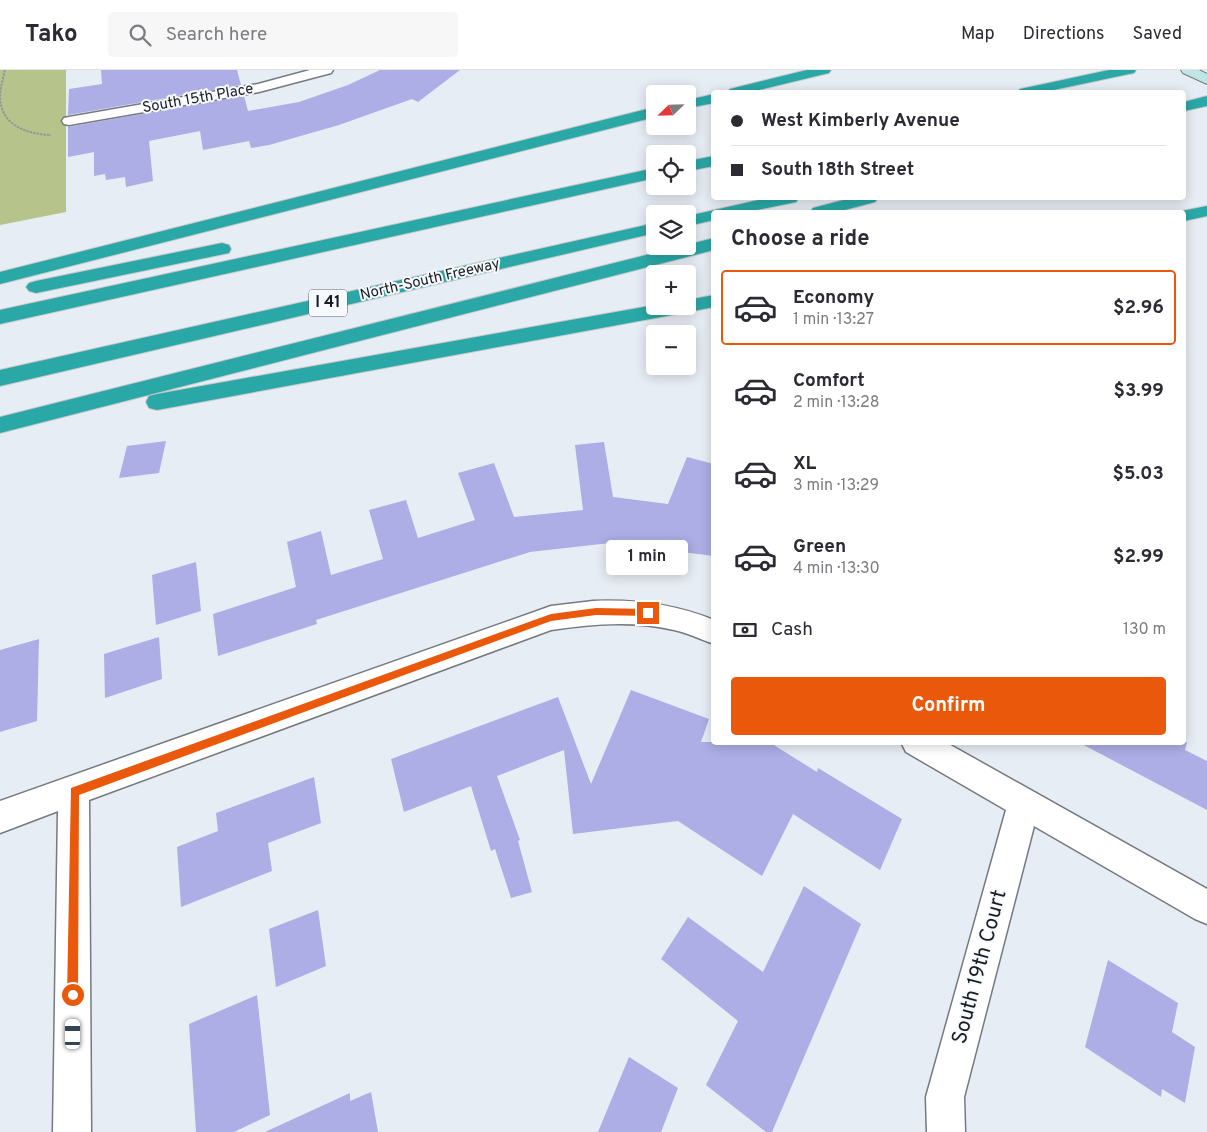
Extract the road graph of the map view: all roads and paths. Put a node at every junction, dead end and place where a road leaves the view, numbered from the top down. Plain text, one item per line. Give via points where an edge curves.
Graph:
1 (5, 70) edge
2 (326, 70) edge
3 (824, 70) edge
4 (1129, 70) edge
5 (1188, 70) edge
6 (1207, 80) edge
7 (743, 90) edge
8 (1034, 90) edge
9 (711, 99) edge
10 (1207, 101) edge
11 (696, 102) edge
12 (1186, 106) edge
13 (646, 114) edge
14 (69, 121) dead end
15 (56, 135) dead end
16 (711, 155) edge
17 (696, 157) edge
18 (711, 162) edge
19 (696, 164) edge
20 (646, 167) edge
21 (646, 175) edge
22 (781, 200) edge
23 (862, 200) edge
24 (733, 210) edge
25 (826, 210) edge
26 (1207, 211) edge
27 (711, 216) edge
28 (1186, 216) edge
29 (696, 219) edge
30 (646, 230) edge
31 (282, 237) dead end
32 (244, 245) dead end
33 (711, 245) edge
34 (0, 278) edge
35 (0, 294) edge
36 (711, 302) edge
37 (696, 304) edge
38 (646, 313) edge
39 (0, 317) edge
40 (0, 378) edge
41 (0, 425) edge
42 (0, 439) edge
43 (711, 631) edge
44 (921, 745) edge
45 (74, 792) junction
46 (1024, 803) junction
47 (0, 817) edge
48 (1207, 907) edge
49 (72, 1132) edge
50 (946, 1132) edge

1 - 15 path via 0,97 4,116 17,128 34,134
2 - 14 street, South 15th Place via 259,88
3 - 7 highway
4 - 8 highway
5 - 6 main road
9 - 11 highway
10 - 12 highway
13 - 34 highway
16 - 17 highway
18 - 19 highway
20 - 31 highway
21 - 39 highway
22 - 24 highway
23 - 25 highway
26 - 28 highway
27 - 29 highway
30 - 40 highway, North-South Freeway / I 41
32 - 35 highway
33 - 41 highway
36 - 37 highway
38 - 42 highway via 155,402
43 - 45 street via 693,622 648,613 596,611 551,618
44 - 46 street
45 - 47 street
45 - 49 street
46 - 48 street
46 - 50 street, South 19th Court via 945,1097

